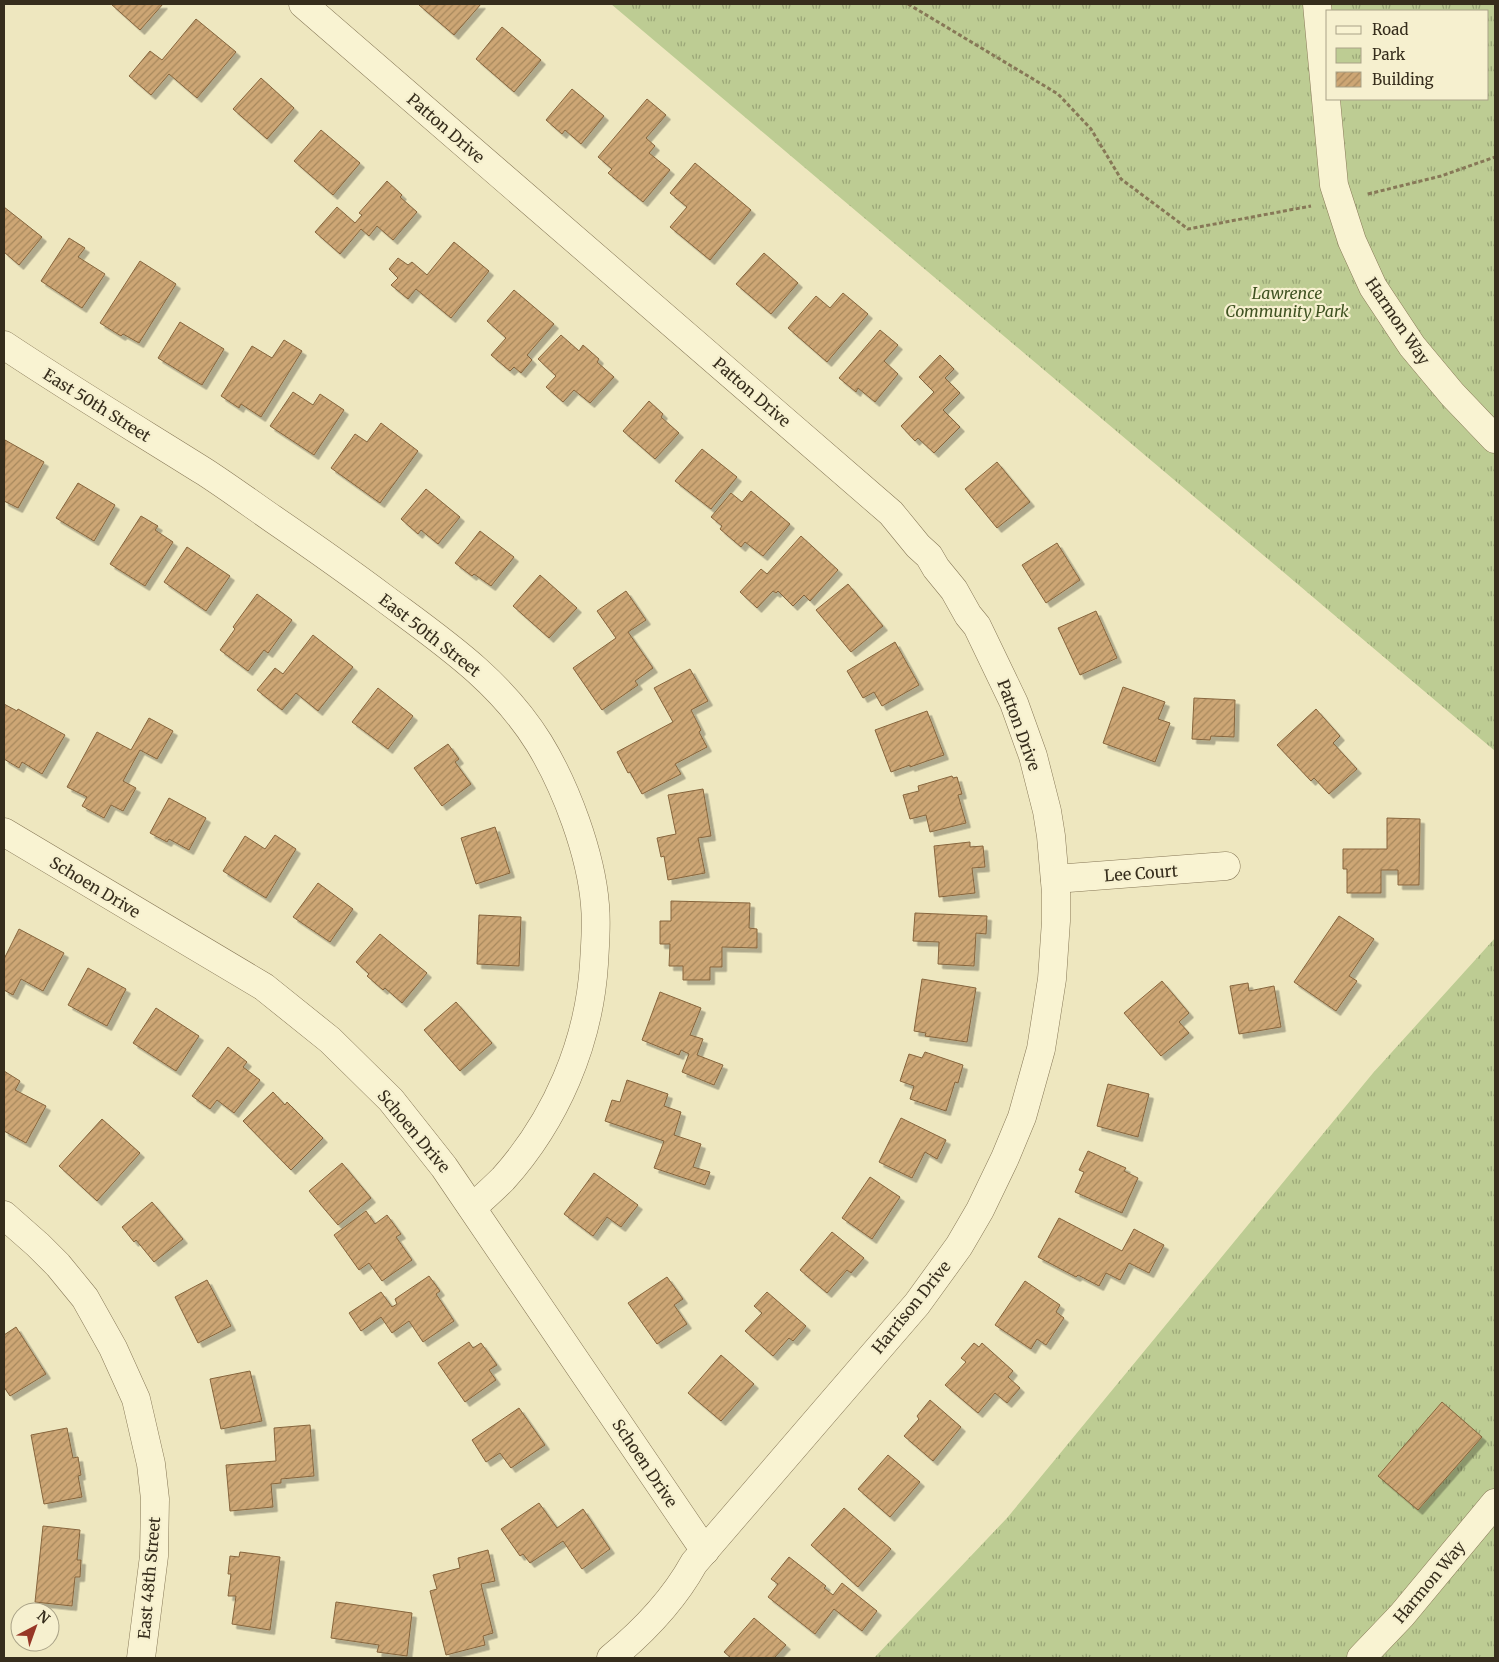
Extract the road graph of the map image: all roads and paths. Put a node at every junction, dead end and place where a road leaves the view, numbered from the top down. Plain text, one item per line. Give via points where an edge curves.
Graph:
1 (303, 4) edge
2 (908, 4) edge
3 (1317, 4) edge
4 (1495, 157) edge
5 (1338, 201) junction
6 (4, 345) edge
7 (1495, 439) edge
8 (4, 832) edge
9 (1226, 866) dead end
10 (1055, 879) junction
11 (473, 1208) junction
12 (4, 1215) edge
13 (1495, 1503) edge
14 (705, 1552) junction
15 (141, 1658) edge
16 (611, 1658) edge
17 (1361, 1658) edge

1 - 10 street, Patton Drive via 891,513 929,556 977,626 1014,702 1033,756 1047,811
2 - 5 path via 1058,94 1091,129 1121,179 1188,229
3 - 5 street, Harmon Way via 1331,162
4 - 5 path via 1441,176
5 - 7 street, Harmon Way via 1365,272 1399,329 1438,379
6 - 11 street, East 50th Street via 208,474 348,570 449,646 494,686 540,744 581,836 592,876 596,933 593,976 580,1044 552,1109 529,1146
8 - 11 street, Schoen Drive via 264,987 330,1040 391,1100
9 - 10 street, Lee Court
10 - 14 street, Harrison Drive via 1055,950 1041,1049 1022,1117 980,1210 959,1246 917,1304
11 - 14 street, Schoen Drive
12 - 15 street, East 48th Street via 58,1265 85,1298 136,1399 151,1464 155,1499 154,1556
13 - 17 street, Harmon Way via 1402,1615
14 - 16 street, Harrison Drive via 652,1621

